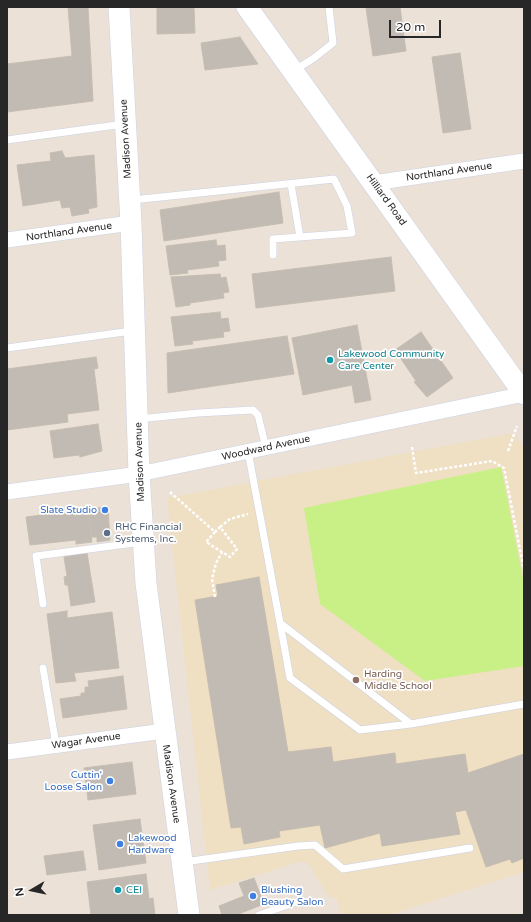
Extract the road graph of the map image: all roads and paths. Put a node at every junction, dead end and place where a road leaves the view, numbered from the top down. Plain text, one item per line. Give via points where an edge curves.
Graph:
1 (119, 7) edge
2 (247, 7) edge
3 (329, 7) edge
4 (293, 71) junction
5 (125, 124) junction
6 (7, 140) edge
7 (524, 161) edge
8 (373, 182) junction
9 (291, 184) junction
10 (129, 200) junction
11 (131, 223) junction
12 (300, 237) junction
13 (7, 238) edge
14 (273, 255) dead end
15 (135, 331) junction
16 (7, 348) edge
17 (524, 394) edge
18 (138, 419) junction
19 (517, 426) dead end
20 (412, 447) dead end
21 (266, 448) junction
22 (508, 450) dead end
23 (248, 451) junction
24 (140, 474) junction
25 (7, 492) edge
26 (170, 492) dead end
27 (250, 514) dead end
28 (220, 527) junction
29 (215, 532) junction
30 (144, 542) junction
31 (222, 552) junction
32 (524, 570) edge
33 (215, 597) dead end
34 (43, 604) dead end
35 (280, 623) junction
36 (43, 668) dead end
37 (524, 704) edge
38 (411, 724) junction
39 (164, 731) junction
40 (56, 745) junction
41 (7, 752) edge
42 (470, 848) dead end
43 (182, 862) junction
44 (302, 900) dead end
45 (189, 915) edge
46 (259, 915) edge

1 - 5 main road, Madison Avenue
2 - 4 main road, Hilliard Road
3 - 4 lane via 333,43
4 - 8 main road, Hilliard Road
5 - 6 lane
5 - 10 main road, Madison Avenue
7 - 8 street, Northland Avenue
8 - 17 main road, Hilliard Road
9 - 10 lane
9 - 12 lane
9 - 12 lane via 334,179 347,206 352,233
10 - 11 main road, Madison Avenue
11 - 13 street, Northland Avenue
11 - 15 main road, Madison Avenue
12 - 14 lane via 273,239
15 - 16 lane
15 - 18 main road, Madison Avenue
17 - 21 street, Woodward Avenue
18 - 21 lane via 253,410 258,415
18 - 24 main road, Madison Avenue
19 - 22 path
20 - 32 path via 416,473 492,461 504,468
21 - 23 street, Woodward Avenue
23 - 24 street, Woodward Avenue
23 - 35 lane
24 - 25 street, Woodward Avenue
24 - 30 main road, Madison Avenue
26 - 29 path
27 - 28 path via 230,520
28 - 29 path
28 - 31 path via 236,549 230,558
29 - 31 path via 206,542
30 - 34 lane via 36,556
30 - 39 main road, Madison Avenue
31 - 33 path via 212,579
35 - 38 lane
35 - 38 lane via 290,678 360,730
36 - 40 lane
37 - 38 lane
39 - 40 street, Wagar Avenue
39 - 43 main road, Madison Avenue
40 - 41 street, Wagar Avenue
42 - 43 lane via 343,868 315,845
43 - 45 main road, Madison Avenue
44 - 46 lane

